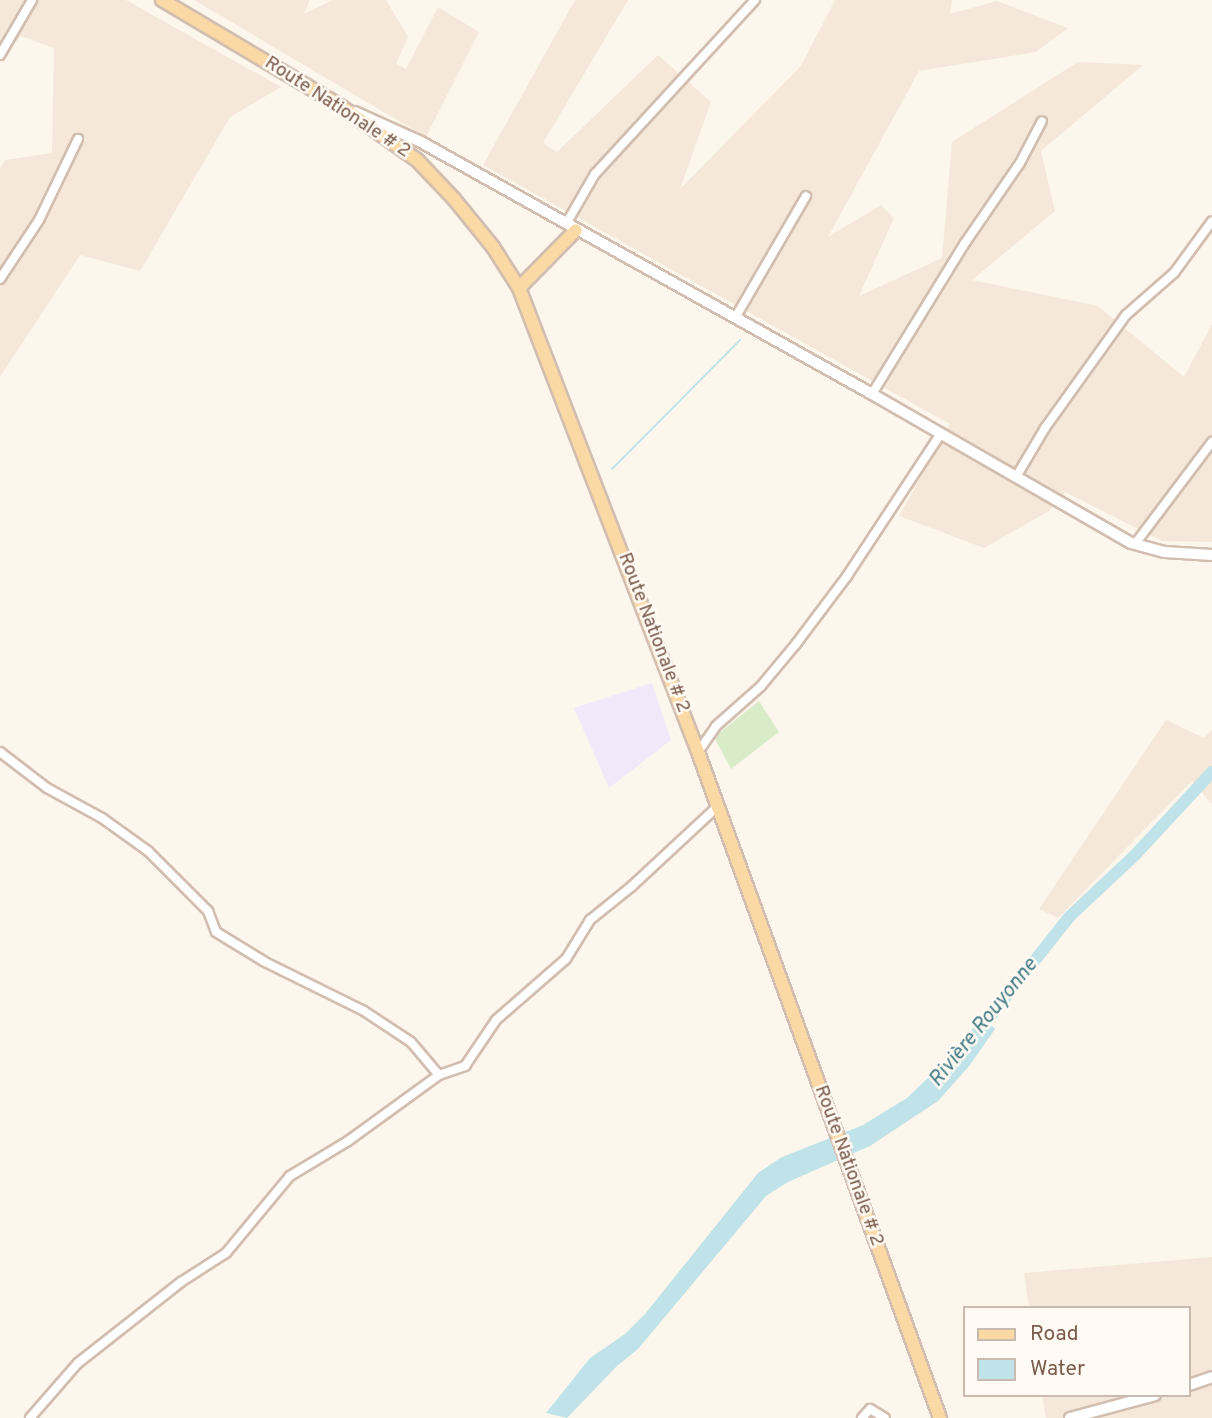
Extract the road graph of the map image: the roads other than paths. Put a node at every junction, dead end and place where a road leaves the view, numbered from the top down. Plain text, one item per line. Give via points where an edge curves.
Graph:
1 (32, 0) edge
2 (162, 0) edge
3 (755, 0) edge
4 (0, 55) edge
5 (339, 105) junction
6 (1042, 121) dead end
7 (78, 139) dead end
8 (806, 196) dead end
9 (1212, 221) edge
10 (571, 227) junction
11 (0, 279) edge
12 (519, 288) junction
13 (734, 318) junction
14 (872, 394) junction
15 (940, 435) junction
16 (1212, 442) edge
17 (1016, 477) junction
18 (1135, 544) junction
19 (1212, 555) edge
20 (0, 752) edge
21 (698, 752) junction
22 (716, 808) junction
23 (439, 1075) junction
24 (1212, 1377) edge
25 (1191, 1384) edge
26 (1148, 1397) edge
27 (30, 1418) edge
28 (862, 1418) edge
29 (885, 1418) edge
30 (940, 1418) edge
31 (1070, 1418) edge

1 - 4 street
2 - 5 main road, Route Nationale # 2
3 - 10 street via 595,174
5 - 10 main road via 421,142
5 - 12 main road, Route Nationale # 2 via 382,133 436,179 493,247
6 - 14 street
7 - 11 street via 39,220
8 - 13 street
9 - 17 street via 1174,273 1126,315 1045,428
10 - 12 main road
10 - 13 main road
12 - 21 main road, Route Nationale # 2
13 - 14 main road
14 - 15 main road
15 - 17 main road
15 - 21 street via 796,644 761,686 716,726
16 - 18 street
17 - 18 main road
18 - 19 main road via 1165,552
20 - 23 street via 47,788 102,818 148,851 208,911 216,932 364,1011 411,1042
21 - 22 main road, Route Nationale # 2
22 - 23 street via 590,920 566,959 496,1020 465,1066
22 - 30 main road, Route Nationale # 2
23 - 27 street via 290,1177 226,1253 181,1282 78,1363
24 - 25 street
26 - 31 street
28 - 29 street via 870,1409

